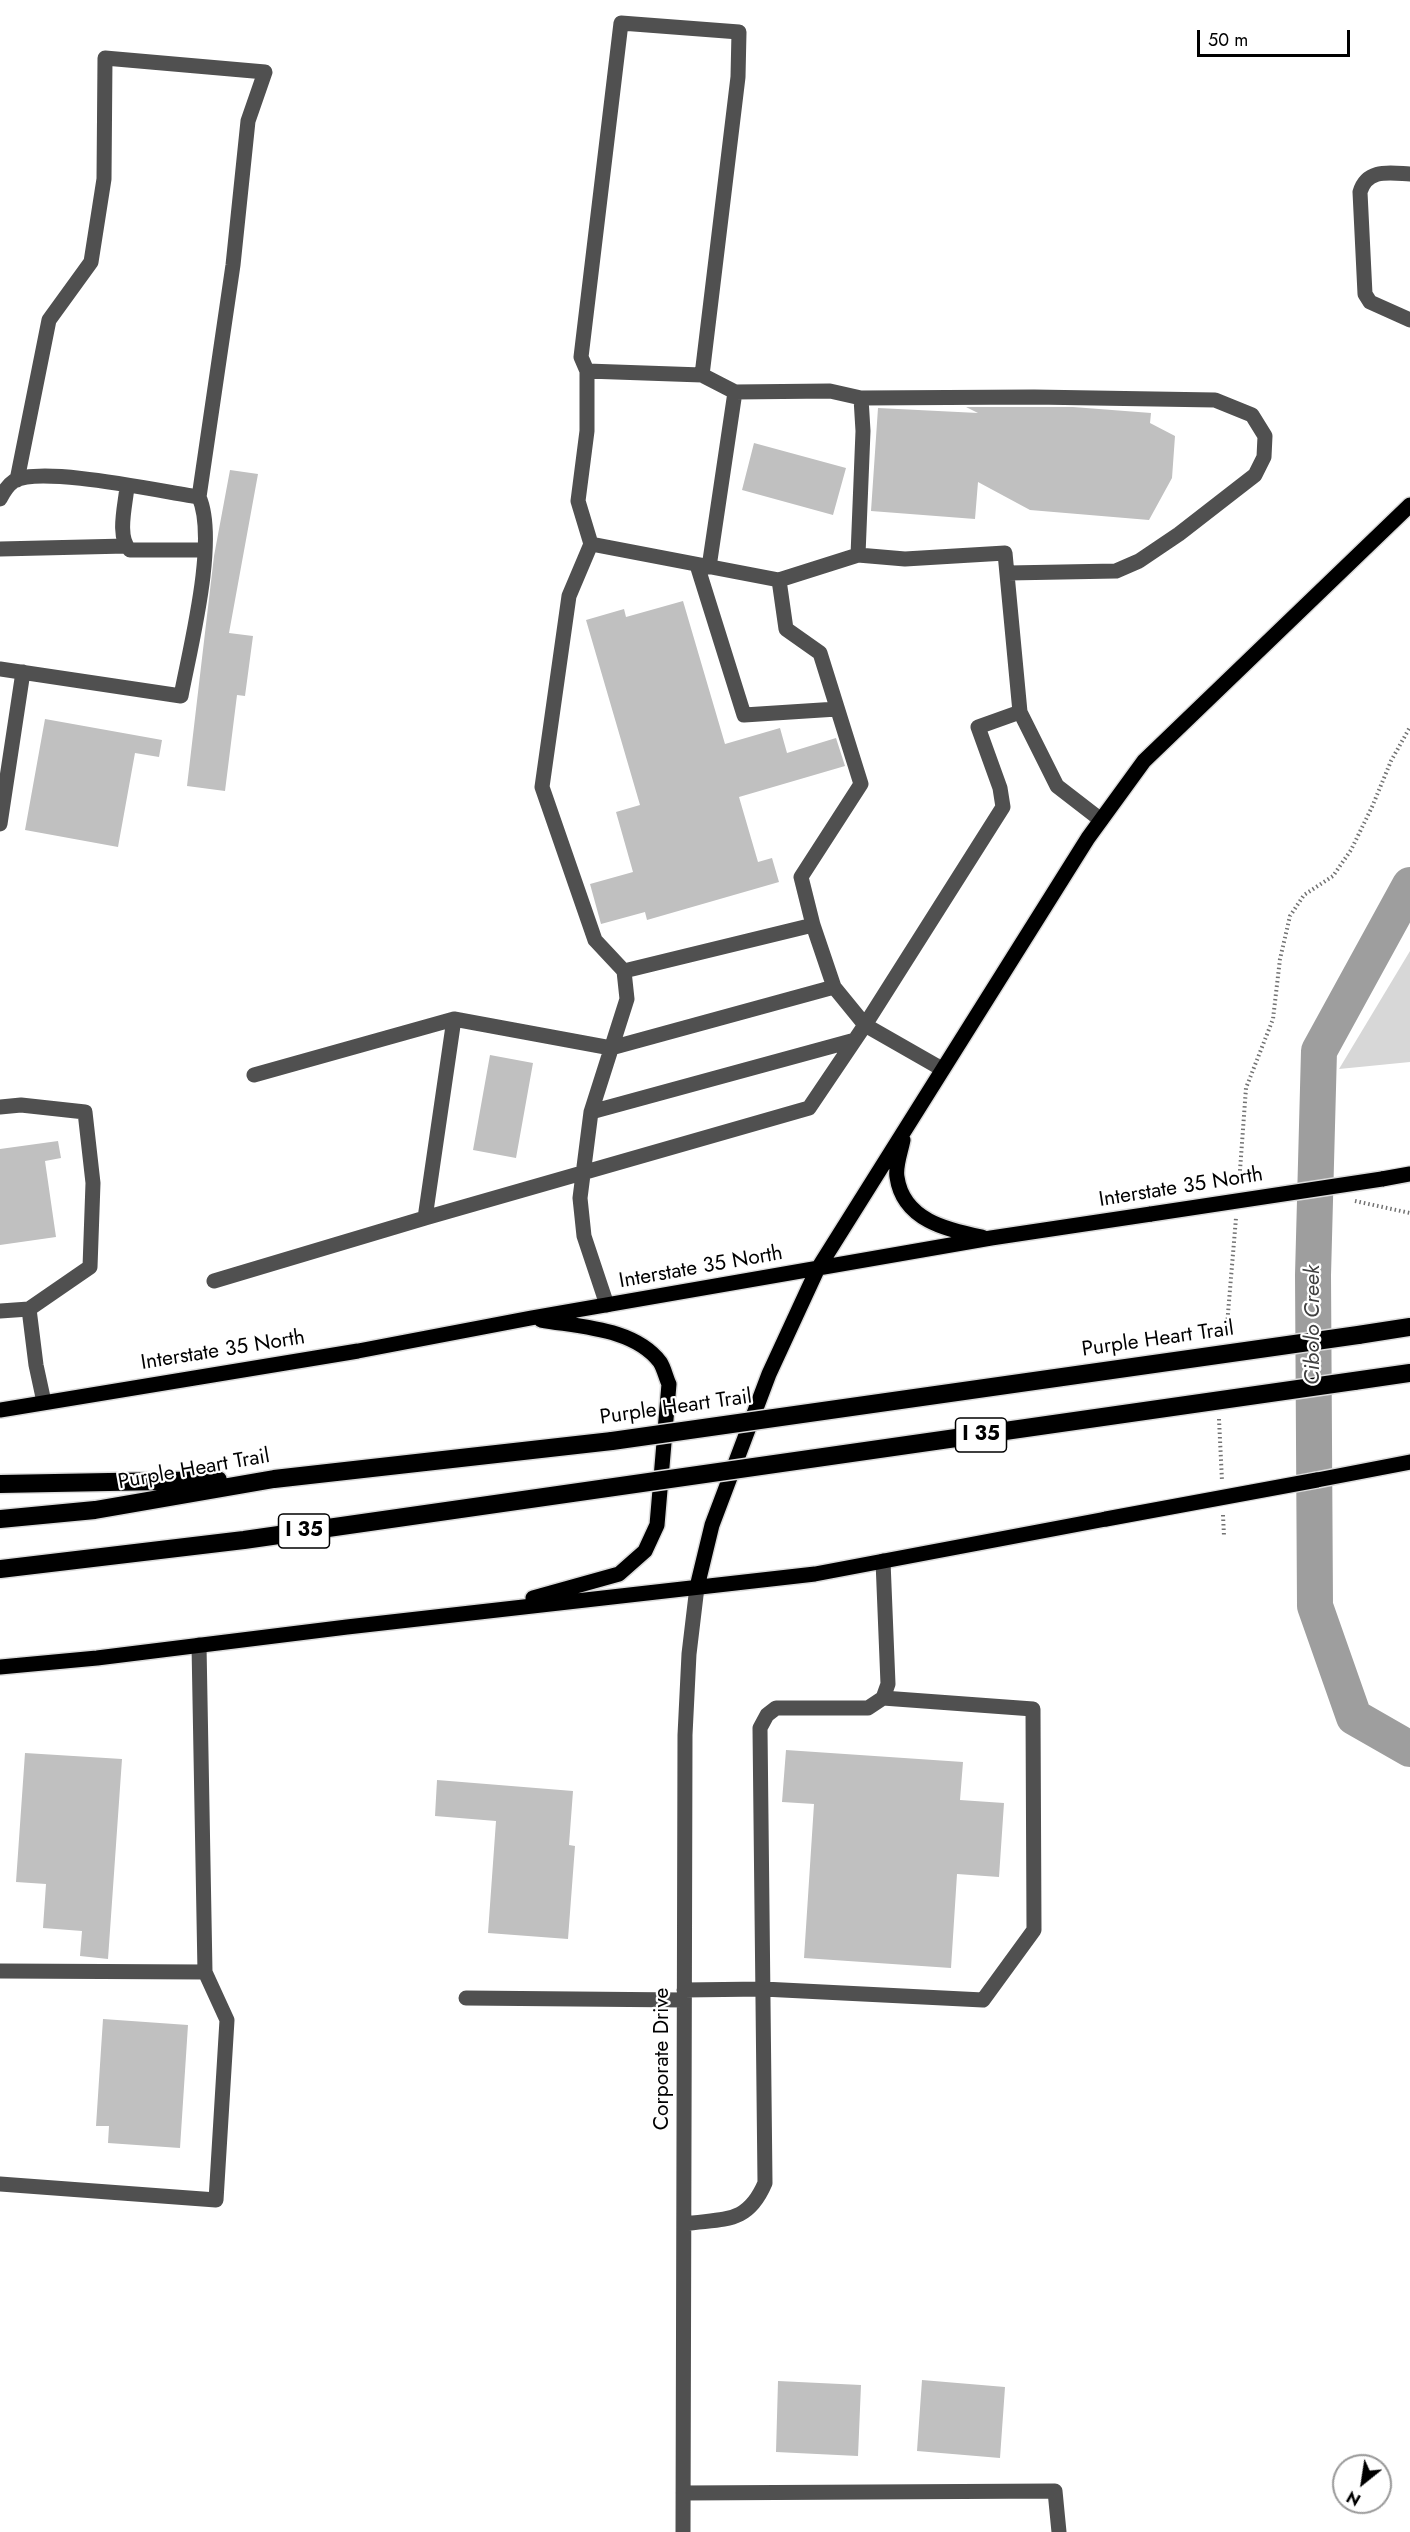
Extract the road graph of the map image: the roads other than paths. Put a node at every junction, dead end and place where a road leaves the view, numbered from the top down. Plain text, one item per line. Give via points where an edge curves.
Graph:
1 (1410, 174) edge
2 (1410, 320) edge
3 (587, 371) junction
4 (702, 375) junction
5 (735, 392) junction
6 (861, 398) junction
7 (17, 480) junction
8 (127, 486) junction
9 (199, 497) junction
10 (0, 500) edge
11 (1410, 505) edge
12 (591, 544) junction
13 (126, 546) junction
14 (0, 549) edge
15 (205, 550) junction
16 (858, 555) junction
17 (703, 566) junction
18 (1008, 573) junction
19 (779, 580) junction
20 (0, 669) edge
21 (23, 672) junction
22 (837, 709) junction
23 (1020, 712) junction
24 (1101, 820) junction
25 (0, 824) edge
26 (813, 926) junction
27 (624, 971) junction
28 (834, 987) junction
29 (454, 1019) junction
30 (865, 1024) junction
31 (855, 1040) junction
32 (611, 1048) junction
33 (942, 1069) junction
34 (254, 1075) dead end
35 (0, 1107) edge
36 (591, 1112) junction
37 (906, 1127) junction
38 (583, 1173) junction
39 (1410, 1174) edge
40 (425, 1218) junction
41 (991, 1238) junction
42 (817, 1270) junction
43 (214, 1281) dead end
44 (607, 1305) junction
45 (29, 1310) junction
46 (0, 1311) edge
47 (531, 1318) junction
48 (1410, 1327) edge
49 (1410, 1373) edge
50 (44, 1402) junction
51 (0, 1410) edge
52 (1410, 1462) edge
53 (274, 1479) junction
54 (0, 1484) edge
55 (0, 1519) edge
56 (883, 1561) junction
57 (0, 1569) edge
58 (697, 1587) junction
59 (489, 1611) junction
60 (199, 1645) junction
61 (0, 1666) edge
62 (883, 1698) junction
63 (0, 1971) edge
64 (205, 1972) junction
65 (763, 1989) junction
66 (684, 1995) junction
67 (466, 1998) dead end
68 (0, 2184) edge
69 (684, 2224) junction
70 (683, 2493) junction
71 (683, 2532) edge
72 (1059, 2532) edge

1 - 2 street via 1370,176 1362,183 1360,192 1365,294 1370,302
3 - 4 street
3 - 4 street via 581,357 621,23 739,32 738,77
3 - 12 street via 587,432 578,501
4 - 5 street
5 - 6 street via 830,391
5 - 17 street
6 - 16 street
6 - 18 street via 1215,400 1252,415 1265,436 1264,457 1255,475 1139,561 1116,571
7 - 8 street via 33,475
7 - 9 street via 49,320 91,262 104,179 105,58 266,72 248,121 233,265
7 - 10 street
8 - 9 street
8 - 13 street via 123,537
9 - 15 street via 204,509
11 - 24 main road via 1144,761
12 - 17 street
12 - 27 street via 569,596 542,787 595,940
13 - 14 street
13 - 15 street via 130,550
15 - 21 street via 205,570 181,696
16 - 18 street via 905,559 1005,554
16 - 19 street
17 - 19 street
17 - 22 street via 744,715
18 - 23 street
19 - 22 street via 786,629 820,653
20 - 21 street
21 - 25 street
22 - 26 street via 861,784 801,877
23 - 24 street via 1057,786
23 - 30 street via 978,728 1004,807
24 - 33 main road
26 - 27 street
26 - 28 street
27 - 32 street via 627,999
28 - 30 street
28 - 32 street
29 - 32 street
29 - 34 street
29 - 40 street
30 - 31 street
30 - 33 street
31 - 36 street
31 - 38 street via 809,1108
32 - 36 street
33 - 37 main road
35 - 45 street via 21,1105 85,1112 93,1183 90,1267
36 - 38 street
37 - 41 main road via 896,1176 905,1199 922,1218 947,1230
37 - 42 main road
38 - 40 street
38 - 44 street via 580,1198 584,1236
39 - 41 main road, Interstate 35 North, bridge
40 - 43 street
41 - 42 main road, Interstate 35 North
42 - 44 main road, Interstate 35 North
42 - 58 main road via 765,1384 712,1525
44 - 47 main road, Interstate 35 North
45 - 46 street
45 - 50 street
47 - 50 main road, Interstate 35 North via 358,1352
47 - 59 main road via 611,1333 637,1343 661,1363 669,1384 657,1524 645,1551 619,1574
48 - 53 highway, Purple Heart Trail / I 35, bridge via 612,1441
49 - 57 highway, I 35, bridge via 244,1540
50 - 51 main road, Interstate 35 North
52 - 56 main road, bridge
53 - 54 highway
53 - 55 highway, Purple Heart Trail / I 35 via 95,1510
56 - 58 main road via 815,1574
56 - 62 street via 888,1684
58 - 59 main road
58 - 66 street, Corporate Drive via 685,1735
59 - 60 main road
60 - 61 main road
60 - 64 street
62 - 65 street via 868,1708 776,1708 760,1728
62 - 65 street via 1033,1709 1034,1930 983,2000
63 - 64 street
64 - 68 street via 227,2020 216,2200
65 - 66 street
65 - 69 street via 765,2183 758,2200 738,2217
66 - 67 street
66 - 69 street, Corporate Drive
69 - 70 street, Corporate Drive
70 - 71 street, Corporate Drive
70 - 72 street via 1055,2491

